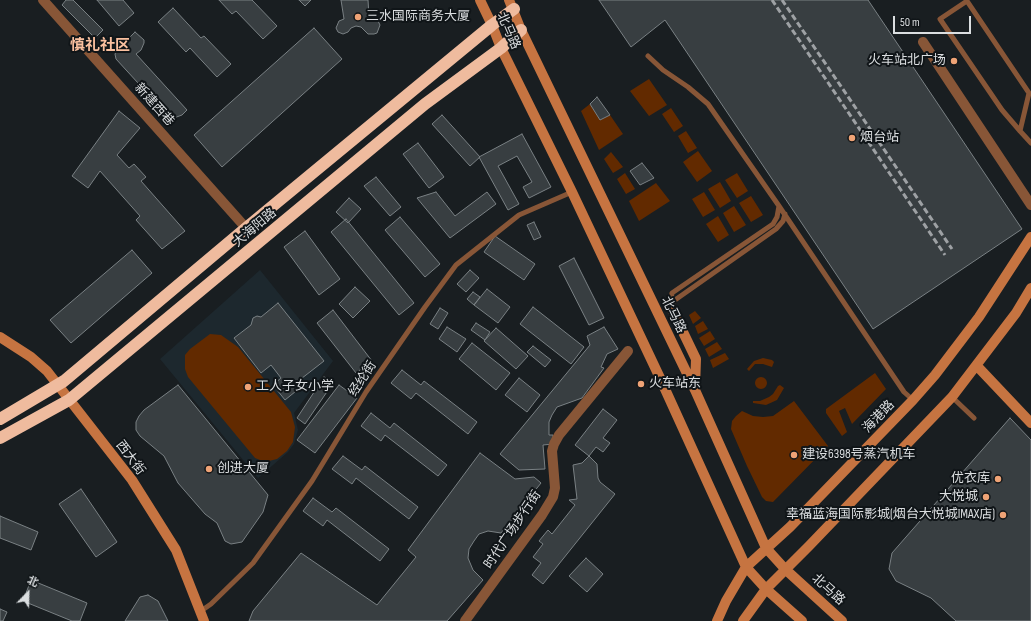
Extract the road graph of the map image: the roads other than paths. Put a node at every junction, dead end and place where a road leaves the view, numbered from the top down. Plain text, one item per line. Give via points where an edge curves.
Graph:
1 (44, 0) edge
2 (480, 0) edge
3 (511, 5) edge
4 (492, 25) junction
5 (521, 30) junction
6 (923, 42) dead end
7 (501, 48) junction
8 (648, 56) dead end
9 (1020, 131) junction
10 (1031, 143) edge
11 (572, 192) junction
12 (1031, 204) edge
13 (779, 206) junction
14 (785, 214) junction
15 (246, 228) junction
16 (1031, 237) edge
17 (1031, 288) edge
18 (670, 305) junction
19 (0, 337) edge
20 (628, 351) dead end
21 (977, 366) junction
22 (58, 385) junction
23 (695, 390) junction
24 (952, 397) junction
25 (69, 400) junction
26 (913, 400) junction
27 (974, 418) dead end
28 (0, 419) edge
29 (1031, 424) edge
30 (0, 438) edge
31 (766, 548) junction
32 (746, 567) junction
33 (785, 569) junction
34 (766, 589) junction
35 (202, 616) edge
36 (465, 621) edge
37 (717, 621) edge
38 (743, 621) edge
39 (802, 621) edge
40 (842, 621) edge

1 - 15 street, 新建西巷
2 - 4 main road, 北马路
3 - 4 highway, 大海阳路
3 - 5 main road, 北马路
4 - 7 main road, 北马路
4 - 15 highway, 大海阳路
5 - 7 highway, 大海阳路
5 - 23 main road, 北马路
6 - 12 street
7 - 11 main road, 北马路
7 - 25 highway, 大海阳路 via 425,104
8 - 13 lane via 708,104
9 - 9 lane via 1029,93 967,1 940,19 1002,110
9 - 10 lane
11 - 32 main road, 北马路
11 - 35 lane, 经纶街 via 519,215 456,265 366,392 312,481 253,564
13 - 14 lane
13 - 18 lane via 778,217 773,224 672,293
14 - 18 lane via 776,229
14 - 26 lane via 904,392
15 - 22 highway, 大海阳路
16 - 26 main road, 海港路 via 979,317
17 - 21 main road
18 - 23 main road via 696,360
19 - 22 main road, 西大街 via 31,357
20 - 36 street, 时代广场步行街 via 559,435 552,451 555,488 552,497 542,515
21 - 24 main road
21 - 29 main road
22 - 25 main road, 西大街
22 - 28 highway, 大海阳路
23 - 31 main road, 北马路
24 - 27 lane
24 - 33 main road
25 - 30 highway, 大海阳路
25 - 35 main road, 西大街 via 132,480 176,550
26 - 31 main road, 海港路 via 790,527
31 - 32 main road, 海港路
31 - 33 main road, 北马路
32 - 34 main road, 北马路
32 - 37 main road, 海港路
33 - 34 main road
33 - 40 main road, 北马路
34 - 38 main road
34 - 39 main road, 北马路

